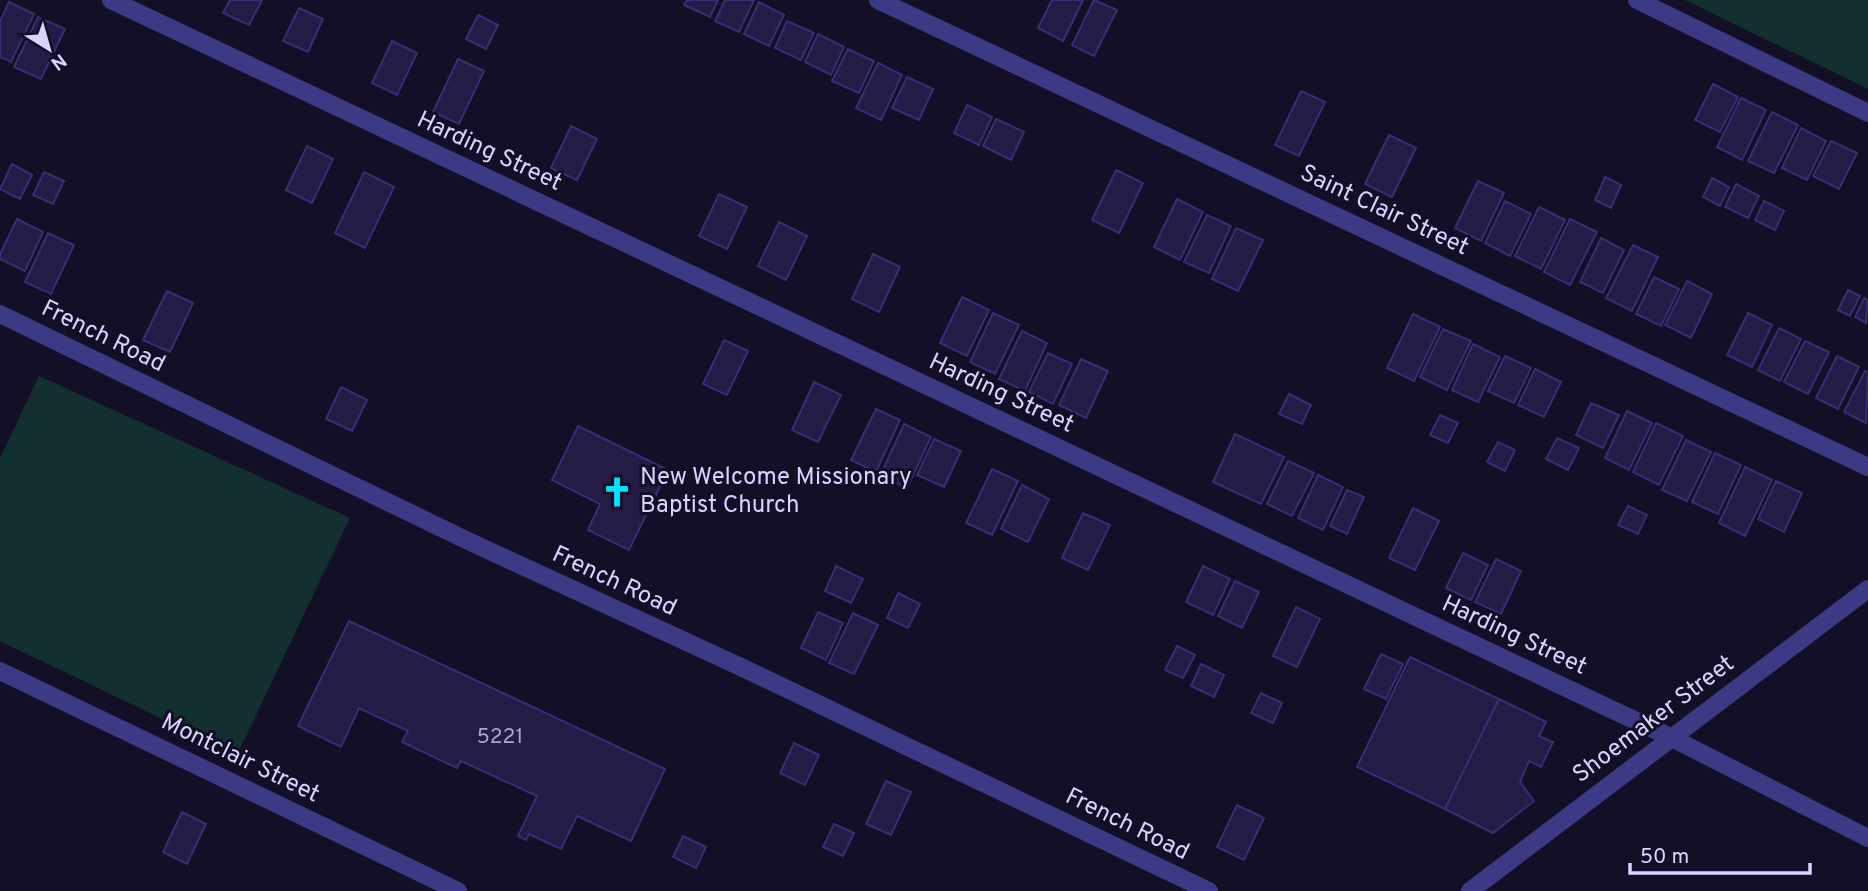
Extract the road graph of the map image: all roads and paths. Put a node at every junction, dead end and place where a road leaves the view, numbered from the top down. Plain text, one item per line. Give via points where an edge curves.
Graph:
1 (111, 0) edge
2 (878, 0) edge
3 (1637, 0) edge
4 (1868, 113) edge
5 (0, 314) edge
6 (1868, 467) edge
7 (1868, 589) edge
8 (0, 671) edge
9 (1670, 737) junction
10 (1868, 838) edge
11 (458, 891) edge
12 (1209, 891) edge
13 (1470, 891) edge

1 - 9 street, Harding Street
2 - 6 street, Saint Clair Street
3 - 4 street
5 - 12 street, French Road
7 - 9 street, Shoemaker Street
8 - 11 street, Montclair Street
9 - 10 street, Harding Street
9 - 13 street, Shoemaker Street

